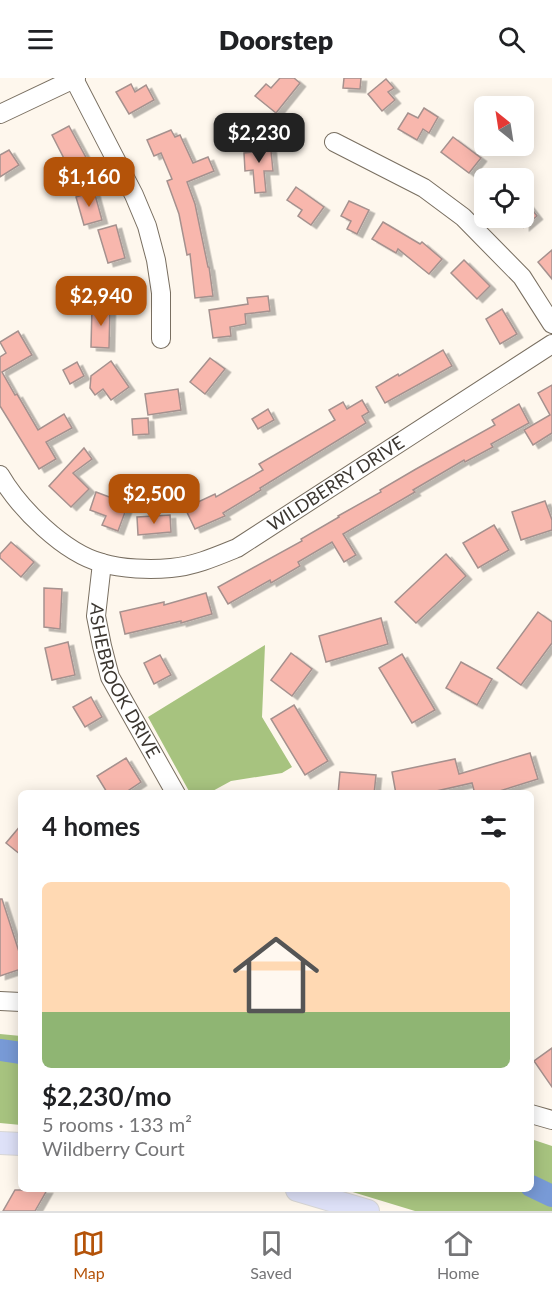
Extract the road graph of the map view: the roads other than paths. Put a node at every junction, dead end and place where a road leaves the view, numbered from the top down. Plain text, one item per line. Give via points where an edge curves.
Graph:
1 (75, 78) edge
2 (0, 114) edge
3 (334, 142) dead end
4 (552, 324) edge
5 (160, 339) dead end
6 (552, 344) edge
7 (0, 474) edge
8 (102, 563) junction
9 (174, 790) edge
10 (0, 1001) edge
11 (18, 1002) edge
12 (534, 1115) edge
13 (552, 1120) edge
14 (0, 1143) edge
15 (18, 1144) edge
16 (304, 1192) edge
17 (368, 1211) edge

1 - 2 street
1 - 5 street via 147,226 161,294
3 - 4 street via 424,189 463,216 522,277
6 - 8 street, WILDBERRY DRIVE via 237,548 171,568
7 - 8 street, WILDBERRY DRIVE via 48,531 73,550
8 - 9 street, ASHEBROOK DRIVE via 96,616 110,677
10 - 11 street
12 - 13 street
14 - 15 main road
16 - 17 main road

